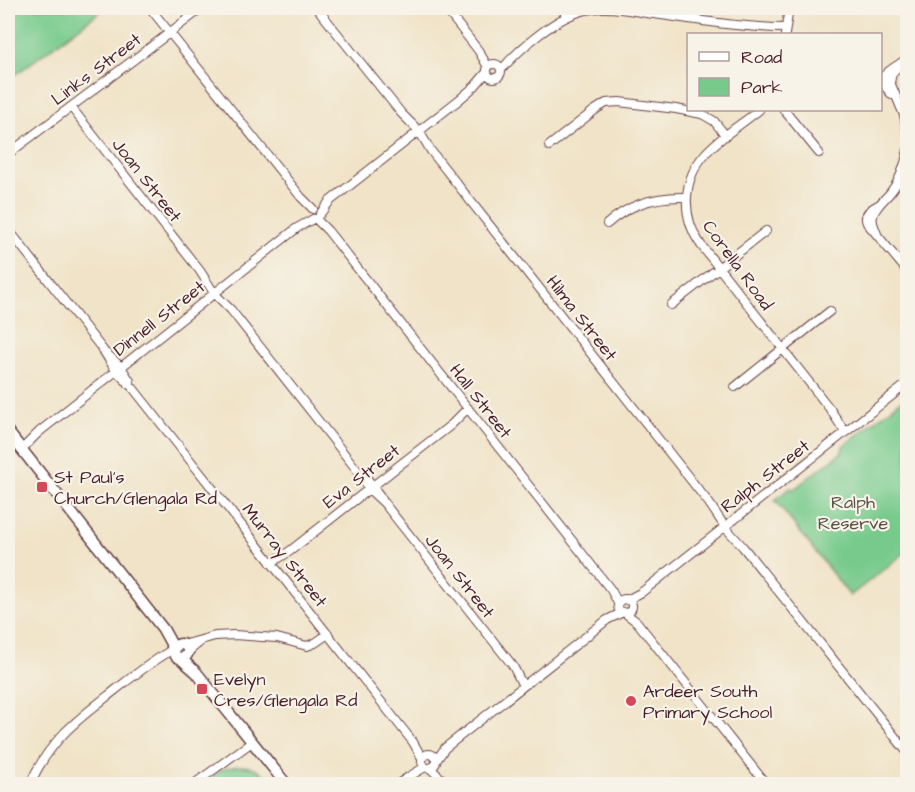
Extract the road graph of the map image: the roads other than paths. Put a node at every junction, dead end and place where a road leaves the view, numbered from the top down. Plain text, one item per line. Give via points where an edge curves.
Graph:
1 (150, 8) edge
2 (202, 8) edge
3 (317, 8) edge
4 (445, 8) edge
5 (562, 8) edge
6 (789, 8) edge
7 (567, 17) junction
8 (785, 32) edge
9 (170, 33) junction
10 (908, 58) edge
11 (492, 69) junction
12 (71, 107) junction
13 (758, 111) edge
14 (785, 111) edge
15 (417, 133) junction
16 (908, 135) edge
17 (726, 136) junction
18 (549, 146) dead end
19 (908, 150) edge
20 (819, 153) dead end
21 (8, 154) edge
22 (906, 166) edge
23 (686, 197) junction
24 (314, 214) junction
25 (607, 224) dead end
26 (8, 229) edge
27 (766, 231) dead end
28 (718, 268) junction
29 (908, 272) edge
30 (217, 291) junction
31 (671, 305) dead end
32 (830, 311) dead end
33 (783, 349) junction
34 (119, 369) junction
35 (908, 383) edge
36 (735, 387) dead end
37 (469, 410) junction
38 (847, 430) junction
39 (8, 432) edge
40 (19, 447) junction
41 (371, 488) junction
42 (727, 525) junction
43 (273, 565) junction
44 (625, 606) junction
45 (328, 634) junction
46 (180, 651) junction
47 (526, 683) junction
48 (252, 742) junction
49 (908, 753) edge
50 (428, 761) junction
51 (445, 782) edge
52 (30, 784) edge
53 (194, 784) edge
54 (286, 784) edge
55 (398, 784) edge
56 (766, 784) edge

1 - 9 street, Hall Street
2 - 9 street, Links Street
3 - 15 street, Hilma Street
4 - 11 street
5 - 7 street
6 - 8 street
7 - 8 street, Dinnell Street via 584,10 611,8
7 - 11 street, Dinnell Street
9 - 12 street, Links Street
9 - 24 street, Hall Street
10 - 16 street via 898,66 890,82
11 - 15 street, Dinnell Street
12 - 21 street, Links Street
12 - 30 street, Joan Street
13 - 17 street, Corella Road
14 - 20 street
15 - 24 street, Dinnell Street
15 - 42 street, Hilma Street
17 - 18 street via 702,114 619,102 606,103
17 - 23 street, Corella Road via 696,166
19 - 22 street
22 - 29 street via 894,188 869,210 866,219
23 - 25 street via 643,202
23 - 28 street, Corella Road via 694,234
24 - 30 street, Dinnell Street
24 - 37 street, Hall Street
26 - 34 street, Murray Street
27 - 28 street
28 - 31 street
28 - 33 street, Corella Road
30 - 34 street, Dinnell Street
30 - 41 street, Joan Street
32 - 33 street
33 - 36 street
33 - 38 street, Corella Road
34 - 40 street, Dinnell Street
34 - 43 street, Murray Street
35 - 38 street, Ralph Street
37 - 41 street, Eva Street
37 - 44 street, Hall Street
38 - 42 street, Ralph Street
39 - 40 street
40 - 46 street
41 - 43 street, Eva Street
41 - 47 street, Joan Street
42 - 44 street, Ralph Street
42 - 49 street, Hilma Street
43 - 45 street, Murray Street
44 - 47 street, Ralph Street
44 - 56 street, Hall Street
45 - 46 street via 308,646 277,638 223,635
45 - 50 street, Murray Street
46 - 48 street
46 - 52 street via 145,667 68,729 46,755
47 - 50 street, Ralph Street
48 - 53 street
48 - 54 street
50 - 51 street, Murray Street
50 - 55 street, Ralph Street

